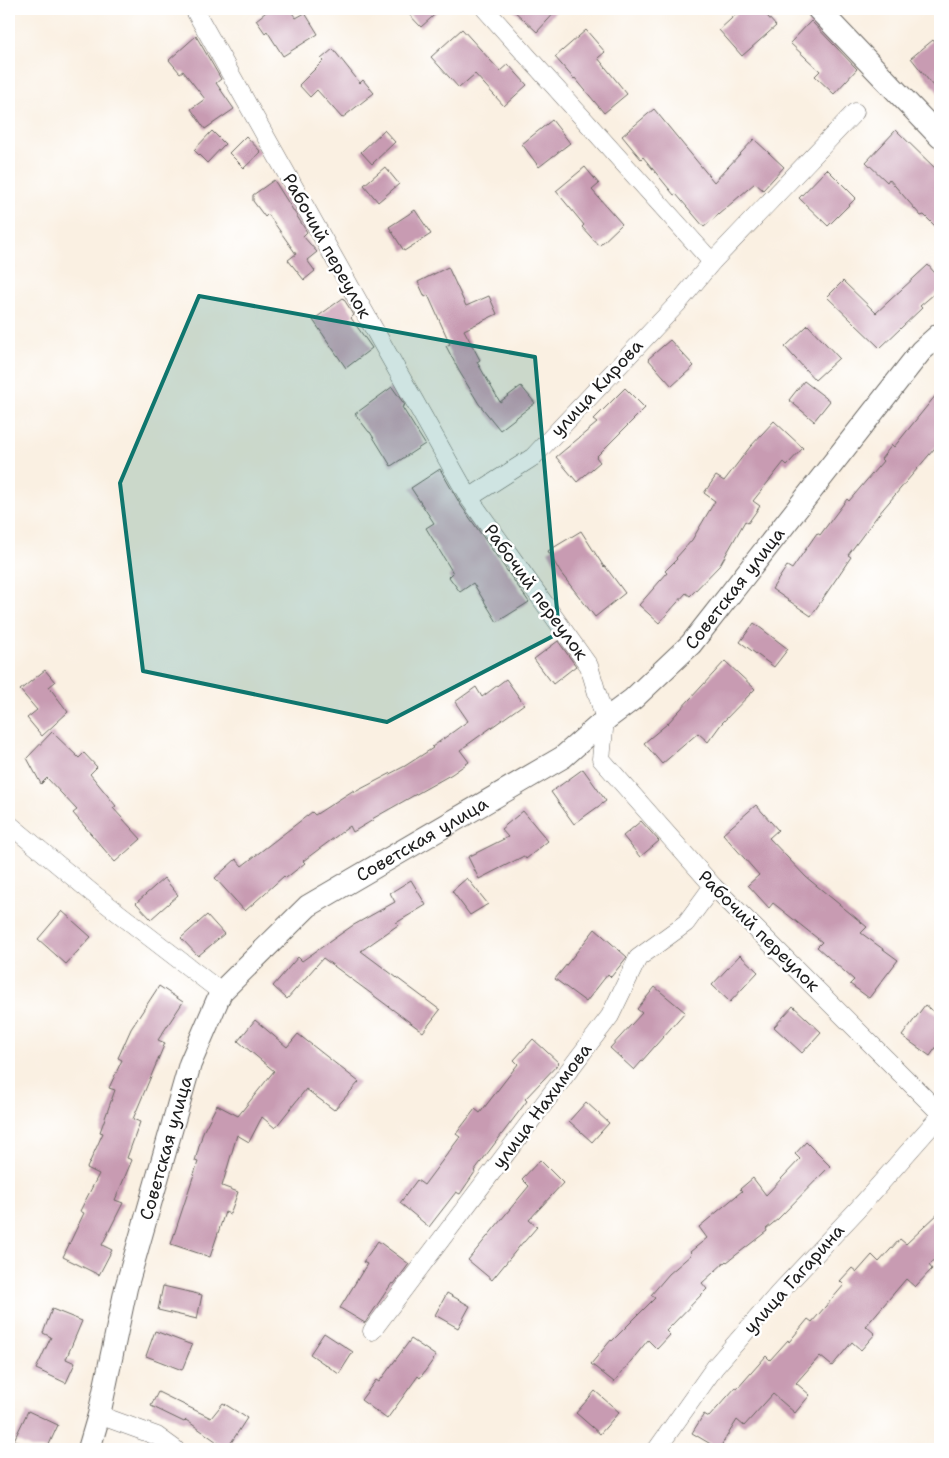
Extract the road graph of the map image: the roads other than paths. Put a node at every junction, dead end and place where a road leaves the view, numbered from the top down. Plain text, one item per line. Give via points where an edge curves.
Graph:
1 (194, 9) edge
2 (485, 9) edge
3 (818, 9) edge
4 (855, 112) dead end
5 (940, 137) edge
6 (712, 262) junction
7 (940, 334) edge
8 (469, 498) junction
9 (605, 720) junction
10 (9, 824) edge
11 (713, 886) junction
12 (221, 992) junction
13 (940, 1114) edge
14 (372, 1331) dead end
15 (100, 1415) junction
16 (89, 1449) edge
17 (175, 1449) edge
18 (657, 1449) edge

1 - 8 street, Рабочий переулок
2 - 6 street
3 - 5 street
4 - 6 street, улица Кирова
6 - 8 street, улица Кирова via 533,456
7 - 9 street, Советская улица via 922,351 691,644 633,699
8 - 9 street, Рабочий переулок via 589,666
9 - 11 street, Рабочий переулок via 601,759
9 - 12 street, Советская улица via 563,757 308,906
10 - 12 street
11 - 13 street, Рабочий переулок
11 - 14 street, улица Нахимова via 686,923 638,958 610,1016
12 - 15 street, Советская улица via 190,1064 126,1288
13 - 18 street, улица Гагарина via 715,1368
15 - 16 street, Советская улица
15 - 17 street via 157,1436

